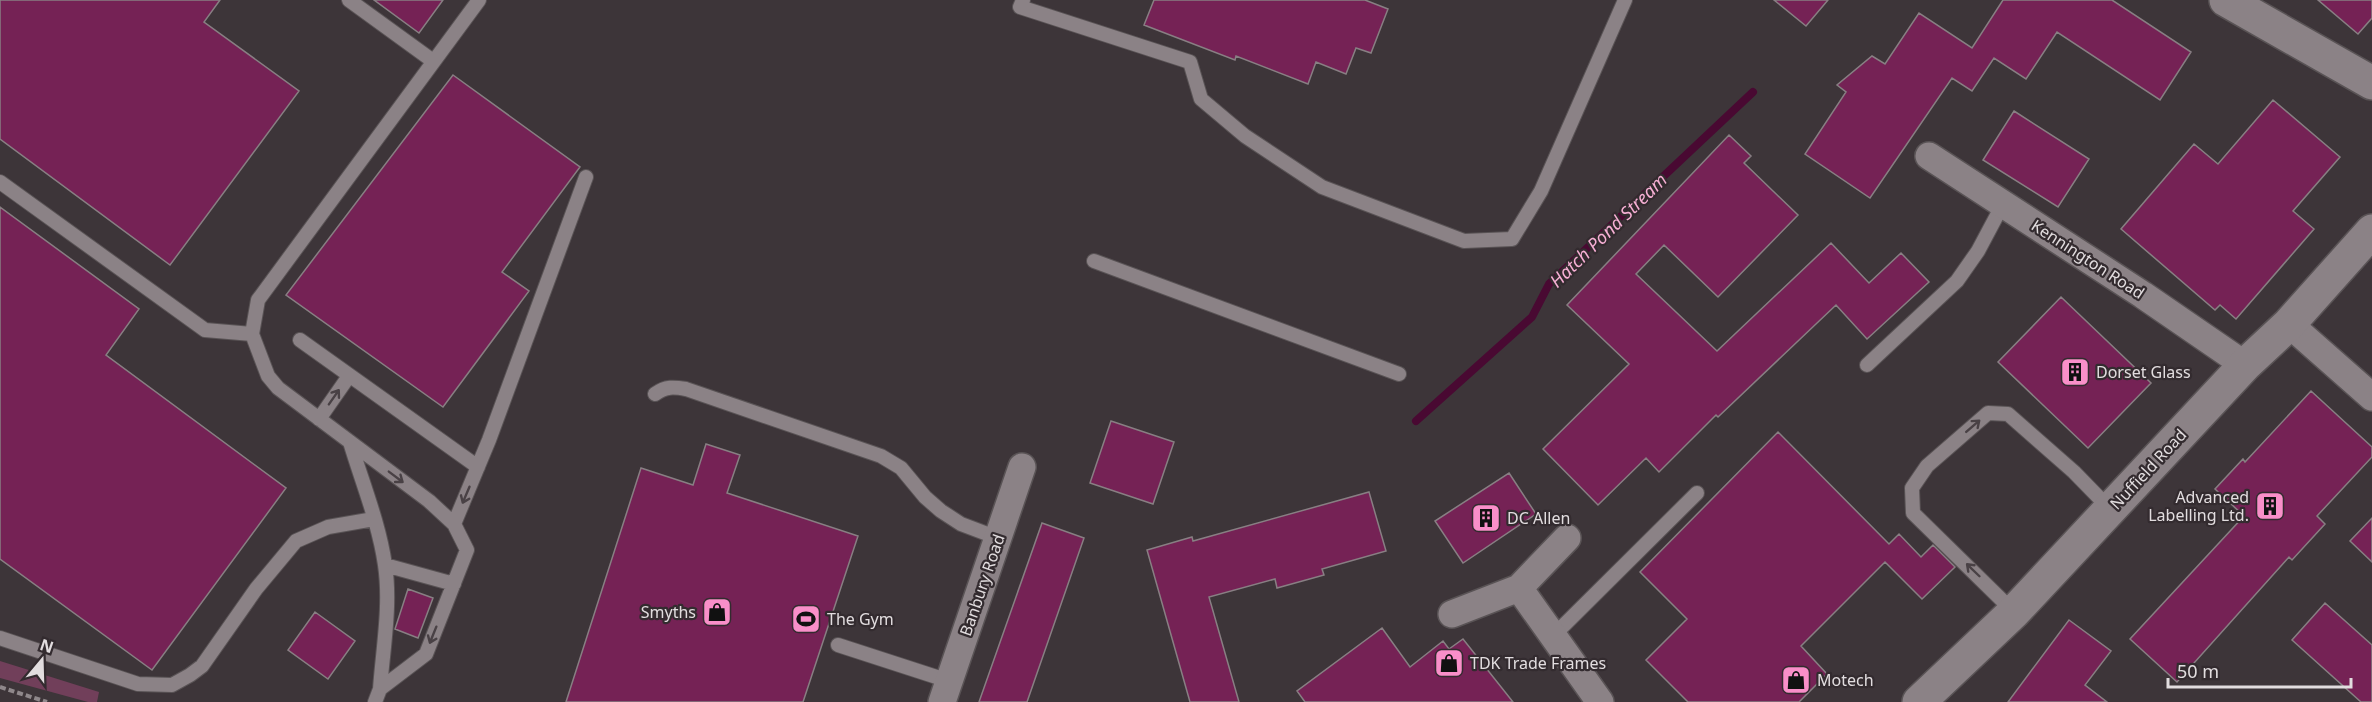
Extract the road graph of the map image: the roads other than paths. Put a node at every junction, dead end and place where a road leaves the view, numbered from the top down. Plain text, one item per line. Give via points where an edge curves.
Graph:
1 (349, 0) edge
2 (478, 0) edge
3 (1023, 0) edge
4 (1625, 0) edge
5 (2226, 0) edge
6 (433, 61) junction
7 (2372, 83) edge
8 (1929, 156) dead end
9 (586, 177) dead end
10 (0, 182) edge
11 (2003, 204) junction
12 (2372, 231) edge
13 (1094, 261) dead end
14 (2289, 324) junction
15 (252, 334) junction
16 (300, 340) dead end
17 (1868, 365) dead end
18 (2245, 365) junction
19 (1399, 374) dead end
20 (349, 376) junction
21 (655, 394) dead end
22 (2372, 397) edge
23 (319, 419) junction
24 (350, 442) junction
25 (478, 467) junction
26 (1022, 467) dead end
27 (1697, 493) dead end
28 (2110, 509) junction
29 (374, 519) junction
30 (454, 524) junction
31 (998, 538) junction
32 (1567, 538) dead end
33 (385, 565) junction
34 (454, 584) junction
35 (1519, 588) junction
36 (2014, 612) junction
37 (1452, 614) dead end
38 (1552, 637) junction
39 (0, 638) edge
40 (838, 645) dead end
41 (381, 688) junction
42 (945, 692) edge
43 (375, 702) edge
44 (1600, 702) edge
45 (1919, 702) edge

1 - 6 lane
2 - 6 lane
3 - 4 lane via 1020,7 1190,62 1201,99 1245,136 1322,187 1464,241 1512,239 1541,190
5 - 7 street
6 - 15 lane via 258,300
8 - 11 street, Kennington Road
9 - 25 lane
10 - 15 lane via 205,330
11 - 17 lane via 1957,281
11 - 18 street, Kennington Road
12 - 14 street, Nuffield Road
13 - 19 lane
14 - 18 street, Nuffield Road
14 - 22 street
15 - 23 lane via 268,376
16 - 20 lane
18 - 28 street, Nuffield Road
23 -> 20 lane
20 - 25 lane
21 - 31 lane via 672,386 687,389 881,456 901,468 941,511 961,524
23 - 24 lane
24 - 29 lane
24 -> 30 lane
25 -> 30 lane
26 - 31 street, Banbury Road
27 - 38 lane
28 - 36 street, Nuffield Road
36 -> 28 lane via 1913,513 1912,488 1928,466 1988,413 2008,414
29 - 33 lane
29 - 39 lane via 328,527 296,541 256,589 202,666 172,685 138,684
30 - 34 lane via 467,550
31 - 42 street, Banbury Road
32 - 35 street
33 - 34 lane
33 - 41 lane
34 -> 41 lane via 426,654
35 - 37 street
35 - 38 street
36 - 45 street, Nuffield Road
38 - 44 street
40 - 42 lane
41 - 43 lane

